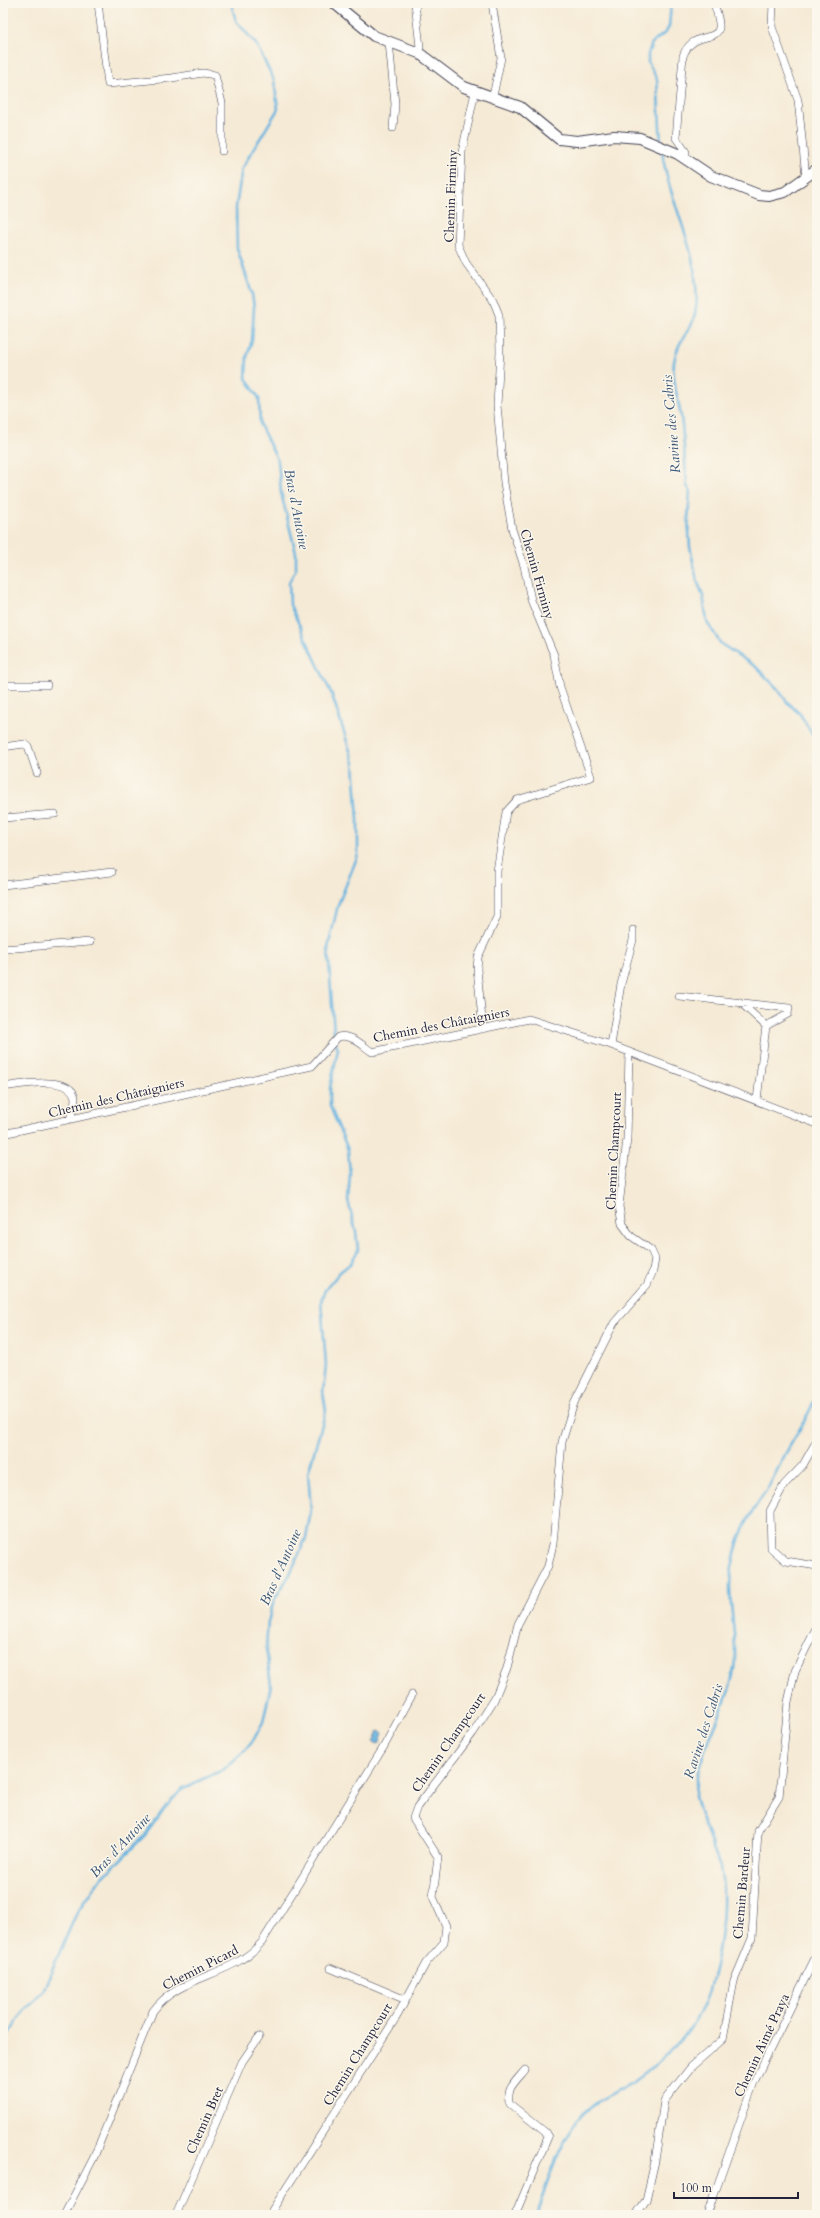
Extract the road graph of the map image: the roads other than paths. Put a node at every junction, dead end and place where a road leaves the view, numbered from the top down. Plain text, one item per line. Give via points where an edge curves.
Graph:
1 (98, 3) edge
2 (334, 3) edge
3 (415, 3) edge
4 (492, 3) edge
5 (714, 3) edge
6 (774, 3) edge
7 (389, 42) junction
8 (419, 53) junction
9 (475, 92) junction
10 (493, 96) junction
11 (393, 128) dead end
12 (222, 151) dead end
13 (682, 156) junction
14 (817, 168) edge
15 (806, 177) junction
16 (3, 685) edge
17 (47, 685) dead end
18 (3, 747) edge
19 (37, 773) dead end
20 (55, 814) dead end
21 (3, 818) edge
22 (112, 872) dead end
23 (3, 885) edge
24 (634, 930) dead end
25 (90, 942) dead end
26 (3, 949) edge
27 (679, 996) dead end
28 (740, 1002) junction
29 (766, 1026) junction
30 (483, 1029) junction
31 (611, 1045) junction
32 (629, 1053) junction
33 (3, 1086) edge
34 (757, 1100) junction
35 (70, 1119) junction
36 (817, 1124) edge
37 (3, 1134) edge
38 (817, 1440) edge
39 (817, 1566) edge
40 (817, 1626) edge
41 (412, 1695) dead end
42 (817, 1954) edge
43 (330, 1968) dead end
44 (406, 2000) junction
45 (259, 2037) dead end
46 (525, 2070) dead end
47 (64, 2215) edge
48 (176, 2215) edge
49 (269, 2215) edge
50 (515, 2215) edge
51 (636, 2215) edge
52 (707, 2215) edge

1 - 12 street via 108,84 203,73 215,75 222,103
2 - 7 main road via 367,31
3 - 8 street
4 - 10 street via 501,58
5 - 13 street via 719,28 717,32 709,37 697,39 686,48 683,56 676,138 686,152
6 - 15 street via 772,27 798,100
7 - 8 main road
7 - 11 street via 395,104
8 - 9 main road via 464,87
9 - 10 main road
9 - 30 street, Chemin Firminy via 462,152 458,245 466,263 493,300 499,316 498,405 504,484 512,528 531,600 554,656 560,687 591,777 517,800 506,812 497,871 496,917 478,957
10 - 13 main road via 520,107 553,135 566,141 628,136 656,144
13 - 15 main road via 711,176 764,195 785,192
14 - 15 main road
16 - 17 street
18 - 19 street via 24,744 30,749
20 - 21 street
22 - 23 street
24 - 31 street via 617,1004
25 - 26 street
27 - 28 street
28 - 29 street
28 - 29 street via 789,1008 788,1014
29 - 34 street
30 - 31 street, Chemin des Châtaigniers via 529,1019
30 - 35 street, Chemin des Châtaigniers via 372,1052 343,1035 338,1037 312,1066
31 - 32 street, Chemin des Châtaigniers
32 - 34 street, Chemin des Châtaigniers
32 - 44 street, Chemin Champcourt via 626,1139 619,1206 622,1224 631,1236 651,1250 655,1260 653,1271 647,1285 614,1323 574,1403 562,1442 553,1544 548,1566 518,1624 507,1668 494,1700 473,1733 417,1807 413,1818 438,1857 433,1897 443,1918 446,1934 444,1942 426,1963
33 - 35 street via 63,1084 71,1089 75,1098
34 - 36 street, Chemin des Châtaigniers
35 - 37 street, Chemin des Châtaigniers
38 - 39 street via 803,1465 784,1485 770,1511 771,1548 786,1561
40 - 51 street, Chemin Bardeur via 795,1671 790,1694 779,1797 758,1831 752,1938 734,1981 723,2039 691,2067 664,2101 646,2200
41 - 47 street, Chemin Picard via 383,1748 262,1942 252,1954 239,1963 165,1996 153,2011 94,2157
42 - 52 street, Chemin Aimé Praya via 754,2082
43 - 44 street
44 - 49 street, Chemin Champcourt
45 - 48 street, Chemin Bret via 242,2062
46 - 50 street via 508,2091 508,2099 510,2104 548,2137

